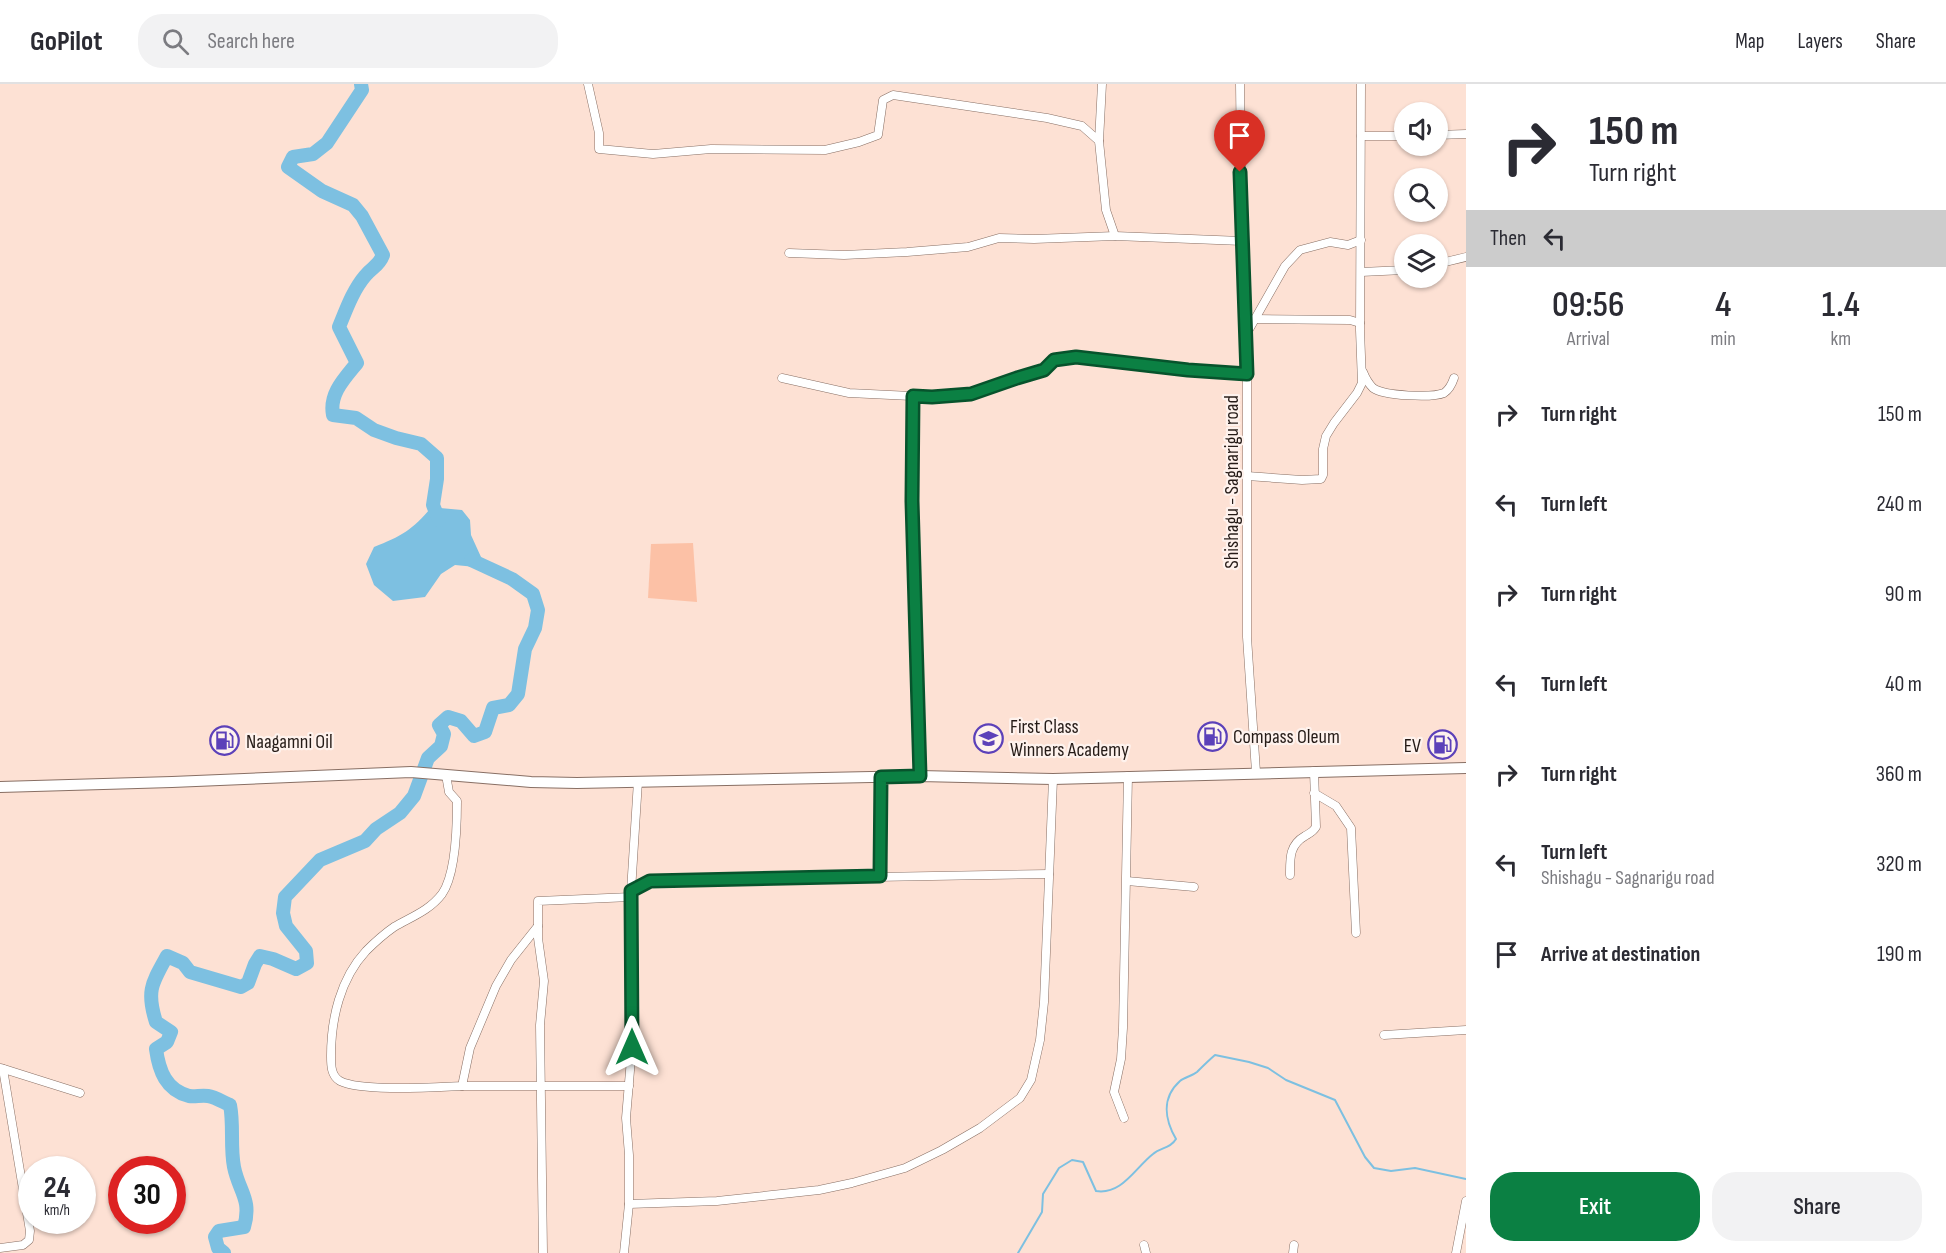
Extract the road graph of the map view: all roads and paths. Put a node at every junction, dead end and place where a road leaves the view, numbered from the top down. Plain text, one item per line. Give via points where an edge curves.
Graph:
1 (588, 84) edge
2 (1102, 84) edge
3 (1240, 84) edge
4 (1362, 84) edge
5 (1466, 134) edge
6 (1448, 135) edge
7 (1361, 136) junction
8 (1394, 136) edge
9 (1099, 141) junction
10 (1115, 236) junction
11 (1361, 240) junction
12 (1242, 241) junction
13 (789, 253) dead end
14 (1466, 256) edge
15 (1448, 261) edge
16 (1394, 270) edge
17 (1361, 272) junction
18 (1255, 319) junction
19 (1360, 323) junction
20 (1246, 334) junction
21 (1362, 370) junction
22 (1247, 374) junction
23 (782, 378) dead end
24 (1454, 378) dead end
25 (913, 396) junction
26 (1248, 476) junction
27 (1466, 768) edge
28 (1314, 771) junction
29 (1256, 772) junction
30 (446, 775) junction
31 (920, 776) junction
32 (1128, 776) junction
33 (881, 777) junction
34 (1053, 779) junction
35 (638, 781) junction
36 (0, 787) edge
37 (1314, 793) junction
38 (633, 872) junction
39 (1049, 874) junction
40 (1290, 875) dead end
41 (880, 876) junction
42 (650, 881) junction
43 (1127, 881) junction
44 (1194, 886) dead end
45 (631, 894) junction
46 (538, 926) junction
47 (1356, 933) dead end
48 (1466, 1029) edge
49 (1384, 1035) dead end
50 (2, 1068) edge
51 (462, 1086) junction
52 (629, 1086) junction
53 (541, 1087) junction
54 (80, 1093) dead end
55 (1124, 1118) dead end
56 (1466, 1201) edge
57 (629, 1204) junction
58 (0, 1248) edge
59 (543, 1253) edge
60 (624, 1253) edge
61 (1456, 1253) edge

1 - 9 street via 599,149 653,154 711,149 825,150 878,135 883,100 893,95 1047,118 1082,126
2 - 9 street
3 - 12 street, Shishagu - Sagnarigu road
4 - 7 street
5 - 6 street
7 - 8 street
7 - 11 street
9 - 10 street via 1106,210
10 - 12 street
10 - 13 street via 999,238 968,247 908,252
11 - 17 street
11 - 18 street via 1348,245 1330,242 1300,250
12 - 20 street, Shishagu - Sagnarigu road
14 - 15 street
16 - 17 street
17 - 19 street
18 - 19 street
18 - 20 street
19 - 21 street
20 - 22 street, Shishagu - Sagnarigu road
21 - 24 street via 1373,388 1407,395 1441,394 1451,387
21 - 26 street via 1360,388 1326,436 1321,478
22 - 25 street via 1076,357 1054,360 1044,370 971,394
22 - 26 street, Shishagu - Sagnarigu road
23 - 25 street via 849,393
25 - 31 street via 912,513
26 - 29 street, Shishagu - Sagnarigu road via 1247,637
27 - 28 main road
28 - 29 main road
28 - 37 street
29 - 32 main road
30 - 35 main road via 531,782
30 - 36 main road via 411,772
30 - 51 street via 449,792 457,801 449,880 425,910 393,928 354,967 341,992 331,1030 331,1065 340,1081 356,1084
31 - 33 main road
31 - 34 main road
32 - 34 main road
32 - 43 street
33 - 35 main road
33 - 41 street
34 - 39 street
35 - 38 street
37 - 40 street via 1315,830 1293,847
37 - 47 street via 1336,806 1351,828
38 - 42 street
38 - 45 street
39 - 41 street
39 - 57 street via 1040,1040 1030,1080 1020,1098 1004,1112 905,1167 852,1183 717,1201
41 - 42 street
42 - 45 street
43 - 44 street
43 - 55 street via 1121,1059 1114,1092
45 - 46 street via 538,901
45 - 52 street
46 - 51 street via 496,986 470,1048
46 - 53 street via 544,981
48 - 49 street
50 - 54 street
50 - 58 street via 30,1231 29,1240 23,1245
51 - 53 street
52 - 53 street
52 - 57 street
53 - 59 street
56 - 61 street
57 - 60 street

